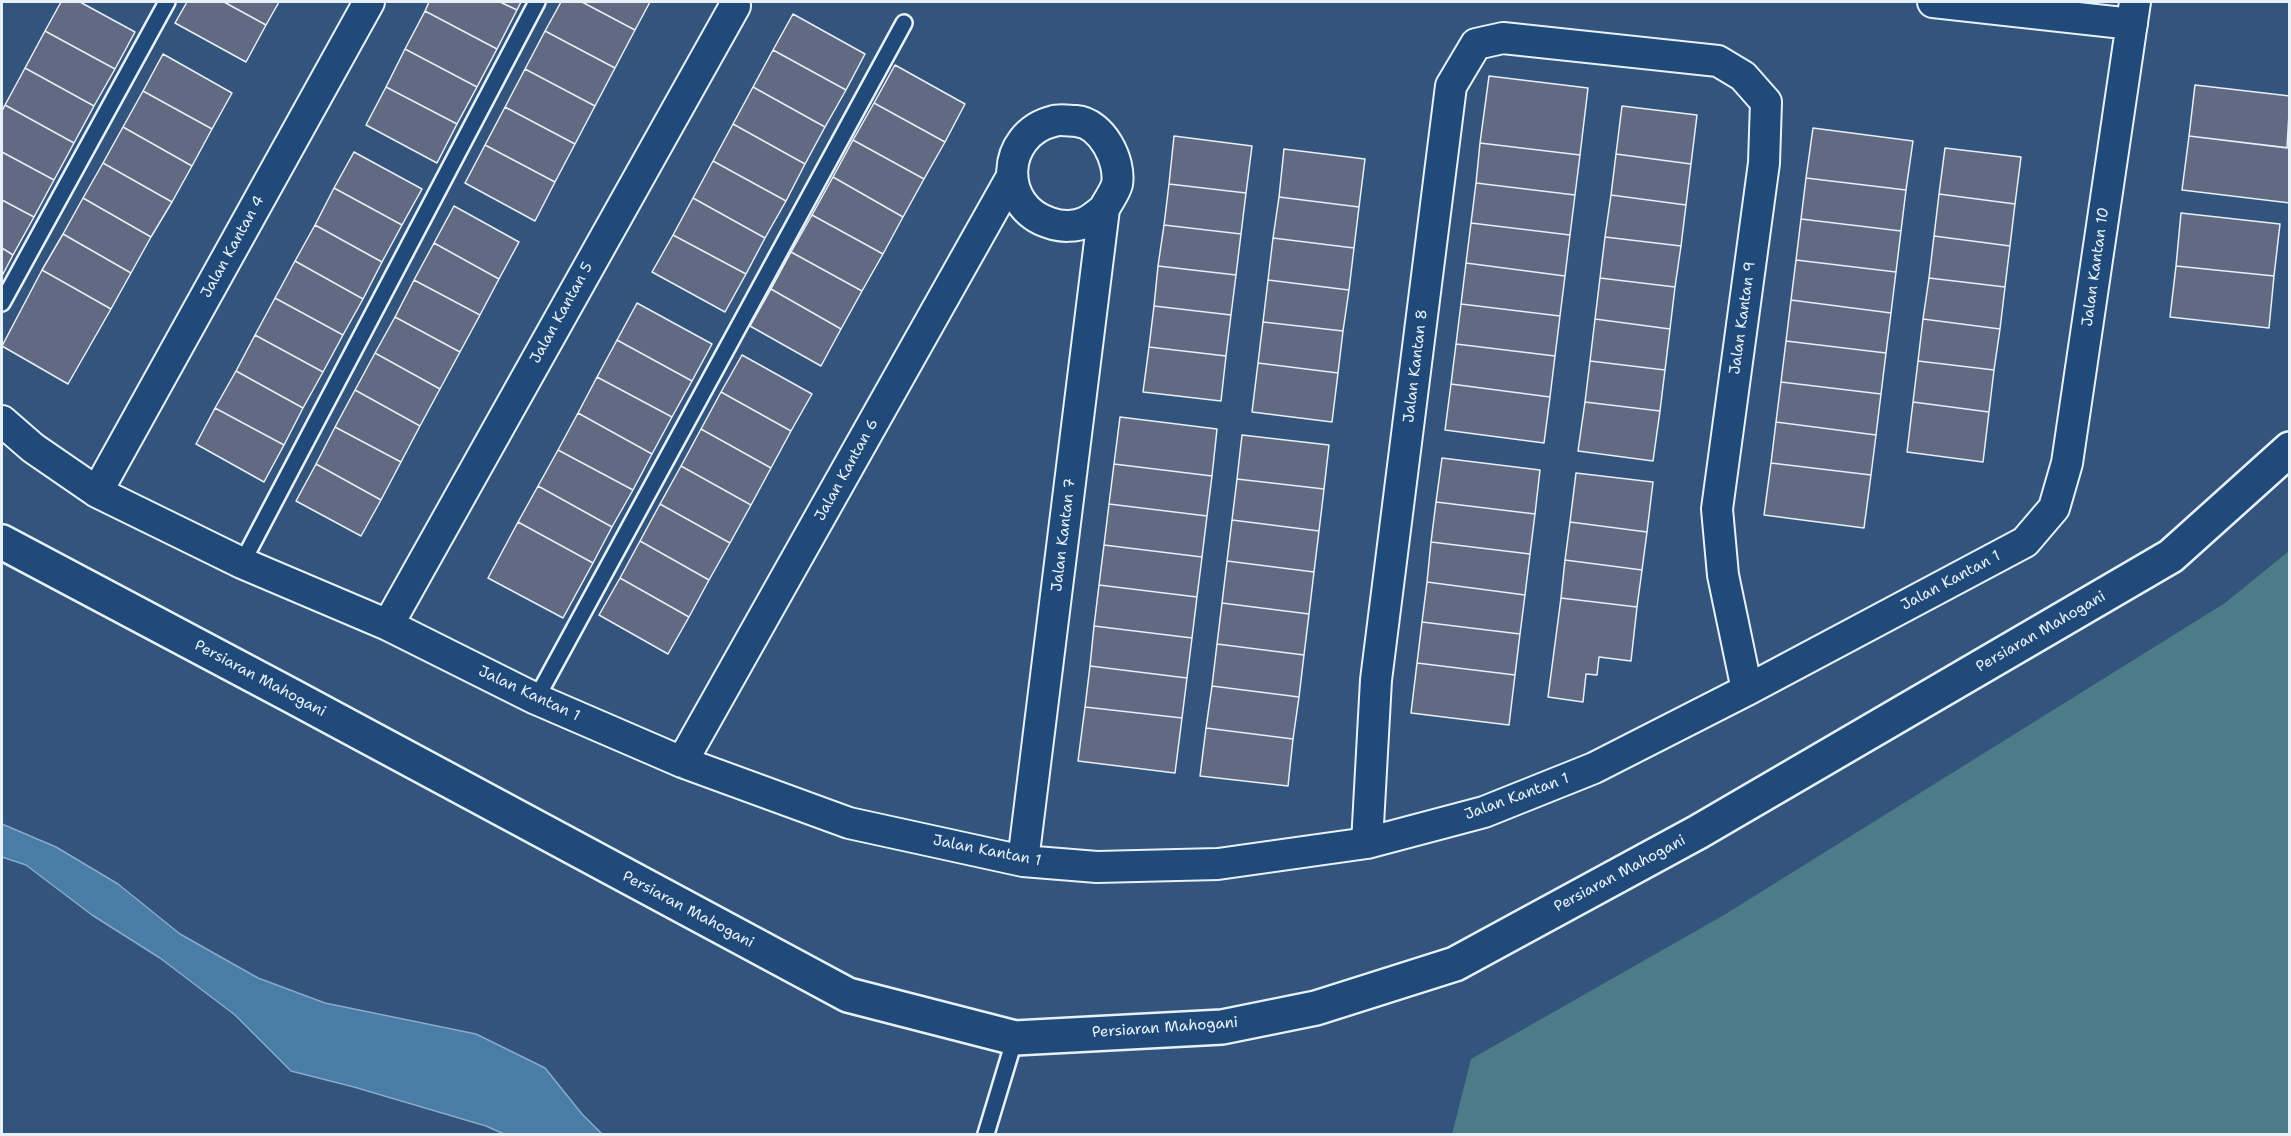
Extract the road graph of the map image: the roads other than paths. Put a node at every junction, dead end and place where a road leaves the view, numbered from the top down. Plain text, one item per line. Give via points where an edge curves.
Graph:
1 (166, 2) edge
2 (369, 2) edge
3 (537, 2) edge
4 (734, 2) edge
5 (1933, 2) edge
6 (2134, 13) edge
7 (904, 23) dead end
8 (1623, 51) joint
9 (1011, 178) junction
10 (1104, 209) junction
11 (2, 303) edge
12 (2, 421) edge
13 (2289, 449) edge
14 (97, 492) junction
15 (2054, 508) joint
16 (2, 542) edge
17 (242, 563) junction
18 (388, 624) junction
19 (1747, 690) junction
20 (536, 699) junction
21 (682, 762) junction
22 (1367, 843) junction
23 (1023, 861) junction
24 (1015, 1038) junction
25 (986, 1134) edge

1 - 11 lane
2 - 14 street, Jalan Kantan 4
3 - 17 lane
4 - 18 street, Jalan Kantan 5
5 - 6 street
6 - 15 street, Jalan Kantan 10 via 2067,463
7 - 20 lane
8 - 19 street, Jalan Kantan 9 via 1718,61 1743,76 1766,102 1764,163 1717,509 1723,575
8 - 22 street, Jalan Kantan 8 via 1503,38 1476,44 1451,86 1376,680
9 - 10 street via 1019,202 1036,219 1060,226 1085,223
9 - 10 street via 1016,152 1031,131 1055,120 1081,122 1103,136 1116,159 1117,185
9 - 21 street, Jalan Kantan 6
10 - 23 street, Jalan Kantan 7
12 - 14 street, Jalan Kantan 1 via 33,448
13 - 24 main road, Persiaran Mahogani via 2171,556 1698,832 1455,964 1316,1008 1222,1027
14 - 17 street, Jalan Kantan 1
15 - 19 street, Jalan Kantan 1 via 2025,542
16 - 24 main road, Persiaran Mahogani via 848,995
17 - 18 street, Jalan Kantan 1
18 - 20 street, Jalan Kantan 1
19 - 22 street, Jalan Kantan 1 via 1572,777 1484,812
20 - 21 street, Jalan Kantan 1
21 - 23 street, Jalan Kantan 1 via 849,823
22 - 23 street, Jalan Kantan 1 via 1218,864 1097,867
24 - 25 lane

